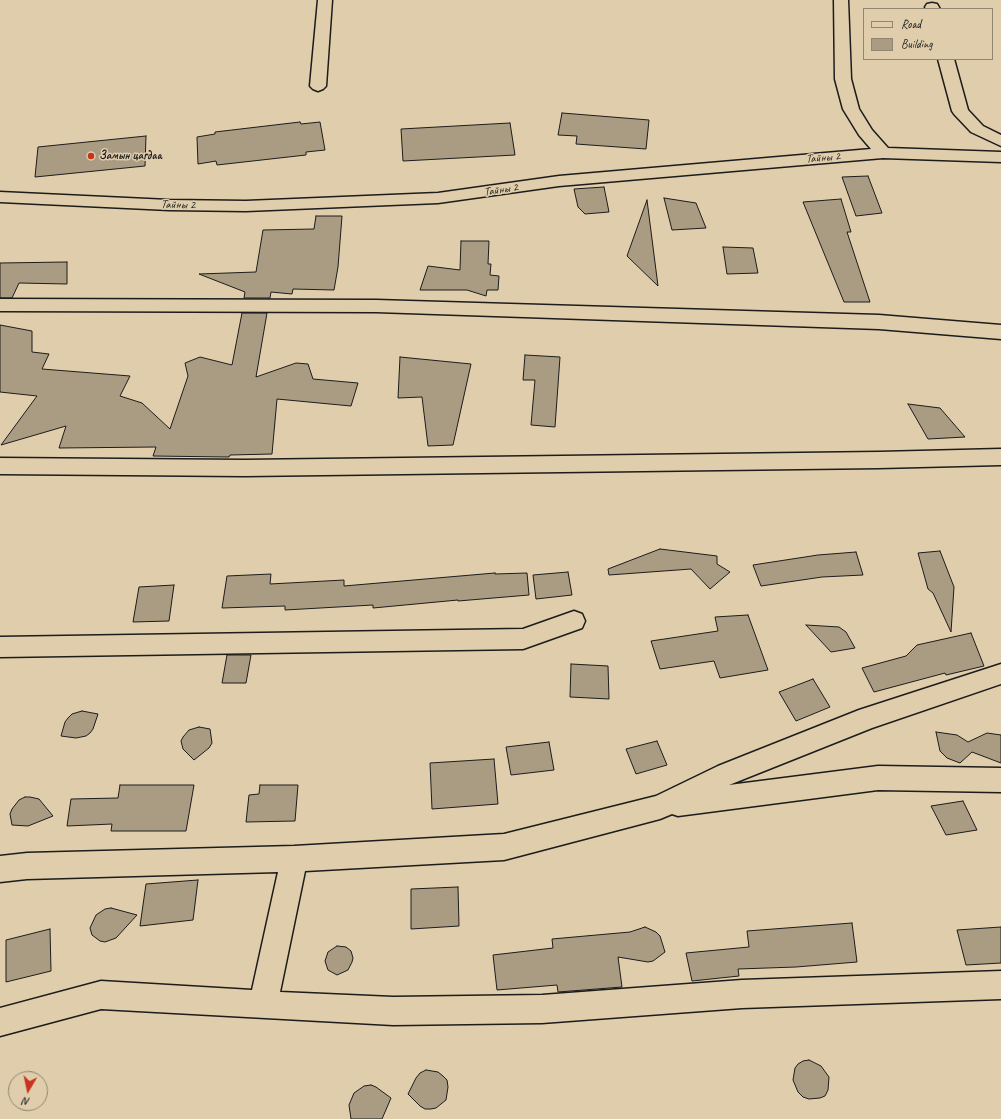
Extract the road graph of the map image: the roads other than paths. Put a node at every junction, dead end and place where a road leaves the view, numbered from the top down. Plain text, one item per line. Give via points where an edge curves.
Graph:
1 (325, 0) edge
2 (841, 0) edge
3 (946, 60) edge
4 (318, 86) dead end
5 (1001, 141) edge
6 (883, 153) junction
7 (1000, 158) edge
8 (0, 197) edge
9 (0, 305) edge
10 (1001, 332) edge
11 (1001, 457) edge
12 (0, 466) edge
13 (574, 621) dead end
14 (0, 647) edge
15 (1001, 674) edge
16 (1001, 780) edge
17 (660, 807) junction
18 (294, 859) junction
19 (0, 869) edge
20 (1001, 985) edge
21 (263, 1005) junction
22 (0, 1022) edge

1 - 4 street
2 - 6 street via 843,79 851,109 865,132
3 - 5 street via 960,111 977,129
6 - 7 street, Тайны 2
6 - 8 street, Тайны 2 via 559,181 438,198 246,206
9 - 10 street via 376,306 879,322
11 - 12 street via 245,468
13 - 14 street via 523,639
15 - 17 street via 868,718 727,774
16 - 17 street via 878,778
17 - 18 street via 504,847
18 - 19 street
18 - 21 street
20 - 21 street via 742,994 542,1009 393,1010
21 - 22 street via 101,995

